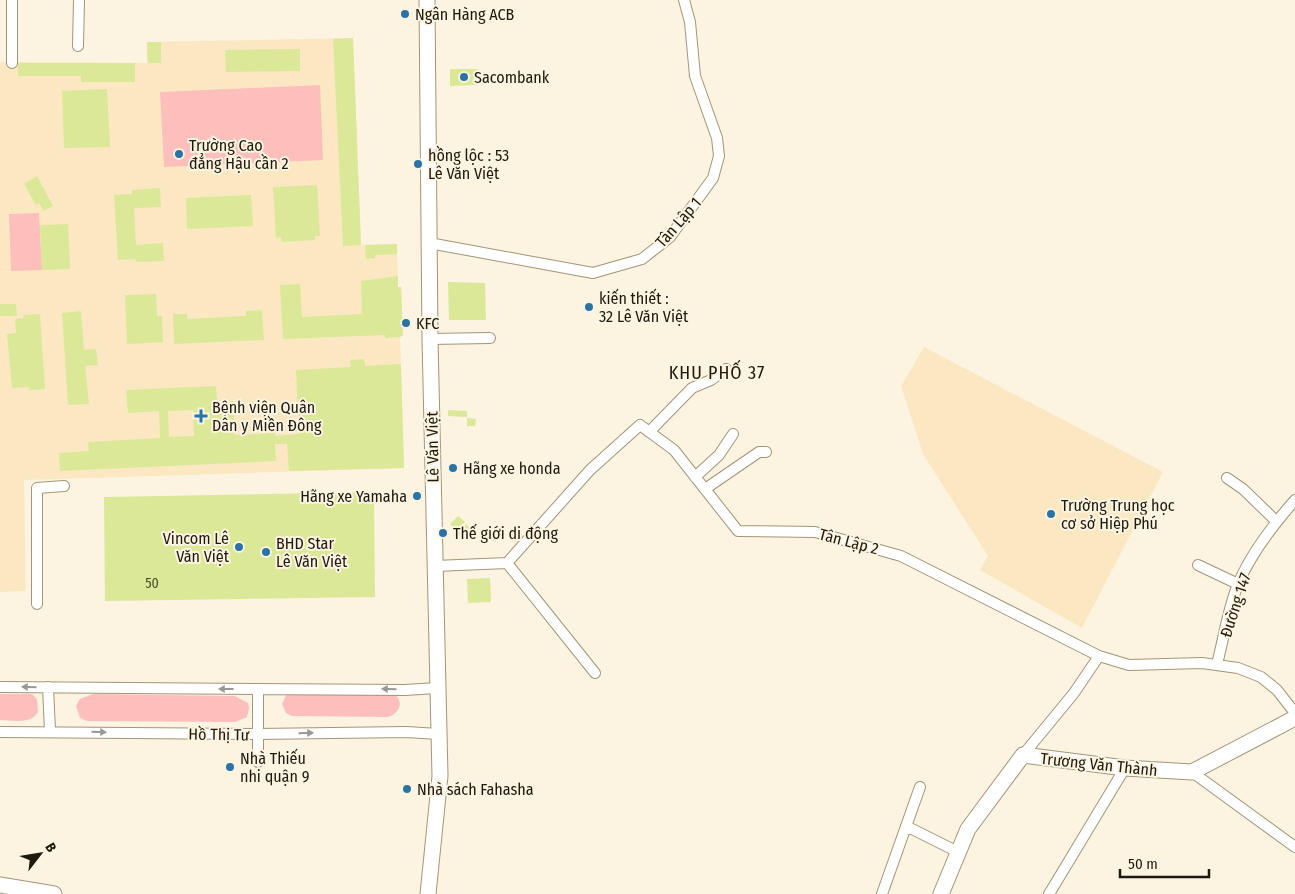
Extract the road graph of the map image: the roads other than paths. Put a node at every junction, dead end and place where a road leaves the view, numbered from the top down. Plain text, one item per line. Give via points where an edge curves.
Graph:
1 (12, 0) edge
2 (79, 0) edge
3 (427, 0) edge
4 (684, 0) edge
5 (78, 46) dead end
6 (12, 62) dead end
7 (429, 243) junction
8 (490, 338) dead end
9 (430, 339) junction
10 (726, 369) dead end
11 (649, 432) junction
12 (733, 434) dead end
13 (766, 452) dead end
14 (695, 477) junction
15 (1227, 478) dead end
16 (64, 486) dead end
17 (705, 490) junction
18 (1295, 500) edge
19 (1276, 521) junction
20 (507, 563) junction
21 (1198, 565) dead end
22 (435, 566) junction
23 (1238, 584) junction
24 (37, 604) dead end
25 (1099, 656) junction
26 (1217, 664) junction
27 (595, 673) dead end
28 (0, 687) edge
29 (48, 687) junction
30 (437, 688) junction
31 (258, 689) junction
32 (1295, 713) edge
33 (1295, 718) edge
34 (50, 731) junction
35 (0, 732) edge
36 (258, 734) junction
37 (439, 734) junction
38 (1023, 755) junction
39 (258, 762) dead end
40 (1126, 768) junction
41 (1192, 772) junction
42 (920, 787) dead end
43 (906, 826) junction
44 (1295, 847) edge
45 (958, 852) junction
46 (0, 885) edge
47 (54, 894) edge
48 (428, 894) edge
49 (882, 894) edge
50 (941, 894) edge
51 (1049, 894) edge

1 - 6 street
2 - 5 street
3 - 7 main road, Lê Văn Việt
4 - 7 street, Tân Lập 1 via 690,22 695,76 717,138 719,156 713,178 670,238 642,259 593,273
7 - 9 main road, Lê Văn Việt
8 - 9 street
9 - 22 main road, Lê Văn Việt
10 - 11 street via 692,388
11 - 14 street, Tân Lập 2 via 674,450
11 - 20 street via 640,425 590,470
12 - 14 street via 719,455
13 - 17 street via 759,452
14 - 17 street, Tân Lập 2
15 - 19 street
16 - 24 street via 37,488
17 - 25 street, Tân Lập 2 via 738,531 815,532 901,556
18 - 19 street, Đường 147
19 - 23 street, Đường 147
20 - 22 street
20 - 27 street
21 - 23 street
22 - 30 main road, Lê Văn Việt
23 - 26 street, Đường 147
25 - 26 street, Tân Lập 2 via 1129,665
25 - 38 street via 1074,693
26 - 32 street, Tân Lập 2 via 1261,677 1277,690
29 -> 28 street
31 -> 29 street
29 - 34 street
30 -> 31 street
30 - 37 main road, Lê Văn Việt
31 - 36 street
33 - 41 main road
34 - 35 street, Hồ Thị Tư
34 -> 36 street, Hồ Thị Tư
36 -> 37 street, Hồ Thị Tư
36 - 39 street
37 - 48 main road, Lê Văn Việt via 440,776
38 - 40 main road, Trương Văn Thành
38 - 45 main road, Trương Văn Thành via 968,829
40 - 41 main road, Trương Văn Thành
40 - 51 street
41 - 44 street
42 - 43 street
43 - 45 street
43 - 49 street
45 - 50 main road, Trương Văn Thành
46 - 47 main road

